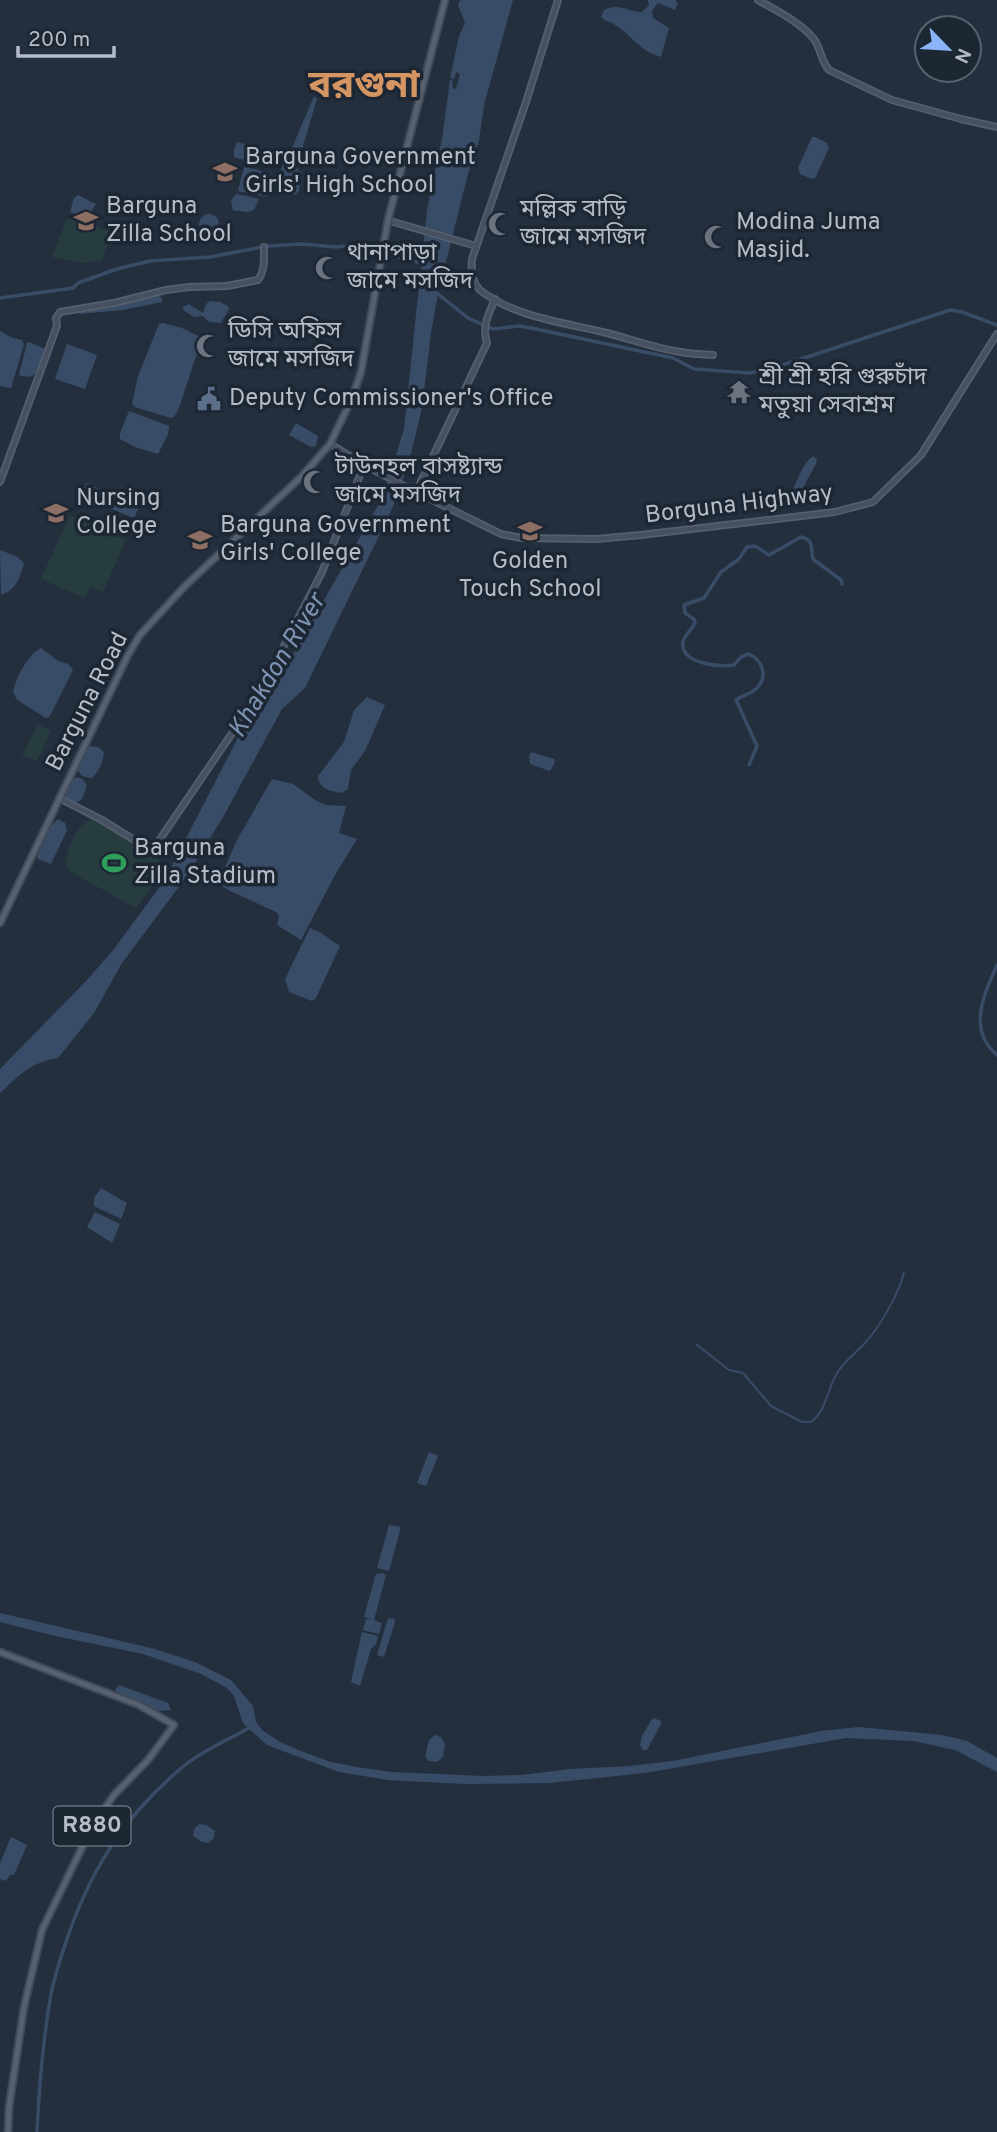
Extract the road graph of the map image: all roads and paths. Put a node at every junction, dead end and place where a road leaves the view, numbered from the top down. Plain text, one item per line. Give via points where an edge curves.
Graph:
1 (446, 0) edge
2 (558, 0) edge
3 (758, 0) edge
4 (997, 127) edge
5 (390, 221) junction
6 (386, 234) junction
7 (476, 246) junction
8 (264, 247) dead end
9 (495, 299) junction
10 (995, 336) edge
11 (713, 355) dead end
12 (330, 444) junction
13 (364, 465) junction
14 (0, 482) edge
15 (416, 492) junction
16 (60, 798) junction
17 (0, 923) edge
18 (0, 1652) edge
19 (8, 2132) edge

1 - 5 main road, Barguna Road
1 - 6 main road, Barguna Road
2 - 7 street
3 - 4 street via 801,26 816,41 829,70 892,100
5 - 6 main road, Barguna Road
5 - 7 street
6 - 12 main road, Barguna Road via 361,372
7 - 9 street via 472,263 475,284
8 - 14 street via 258,280 178,289 60,312
9 - 11 street via 536,317 676,352
9 - 15 street via 484,333 488,343
10 - 15 street, Borguna Highway via 921,455 873,502 835,512 641,535 540,539 501,534
12 - 13 street, Borguna Highway
12 - 16 main road, Barguna Road via 140,635
13 - 15 street, Borguna Highway
13 - 16 street via 322,572 256,698 152,851
16 - 17 main road, Barguna Road
18 - 19 main road, R880 via 139,1705 174,1725 90,1829 42,1930 24,2007

